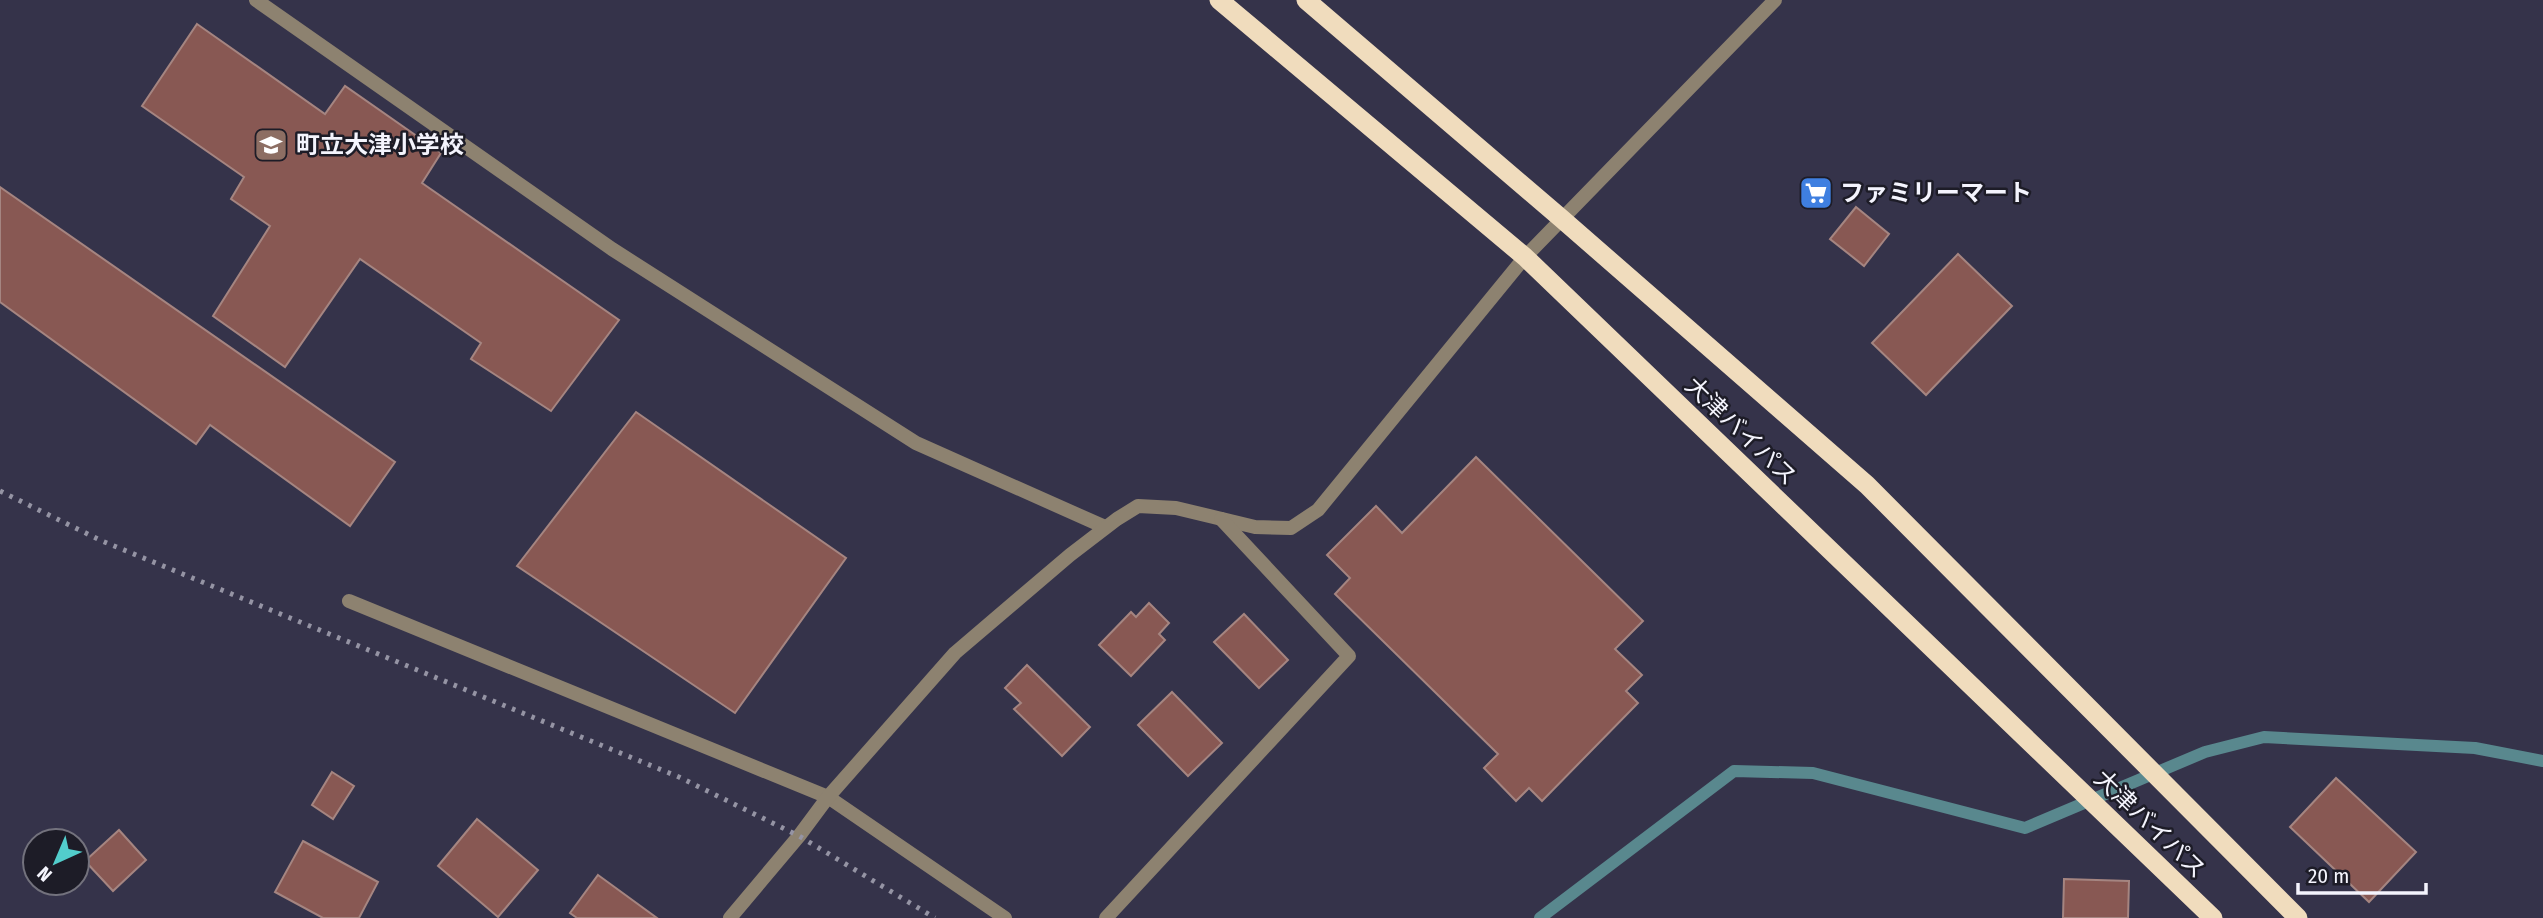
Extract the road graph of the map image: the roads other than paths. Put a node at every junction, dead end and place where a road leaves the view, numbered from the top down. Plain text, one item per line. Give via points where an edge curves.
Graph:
1 (256, 0) edge
2 (1219, 0) edge
3 (1306, 0) edge
4 (1775, 0) edge
5 (1562, 219) junction
6 (1525, 257) junction
7 (1220, 519) junction
8 (1105, 527) junction
9 (349, 601) dead end
10 (828, 797) junction
11 (730, 918) edge
12 (1005, 918) edge
13 (1106, 918) edge
14 (2213, 918) edge
15 (2298, 918) edge

1 - 8 street via 612,250 916,443
2 - 6 highway, 大津バイパス
3 - 5 highway, 大津バイパス
4 - 5 street
5 - 6 street
5 - 15 highway, 大津バイパス via 1867,485
6 - 7 street via 1318,510 1291,528 1255,527
6 - 14 highway, 大津バイパス
7 - 8 street via 1176,508 1138,506
7 - 13 street via 1349,656
8 - 10 street via 955,653
9 - 10 street
10 - 11 street
10 - 12 street

